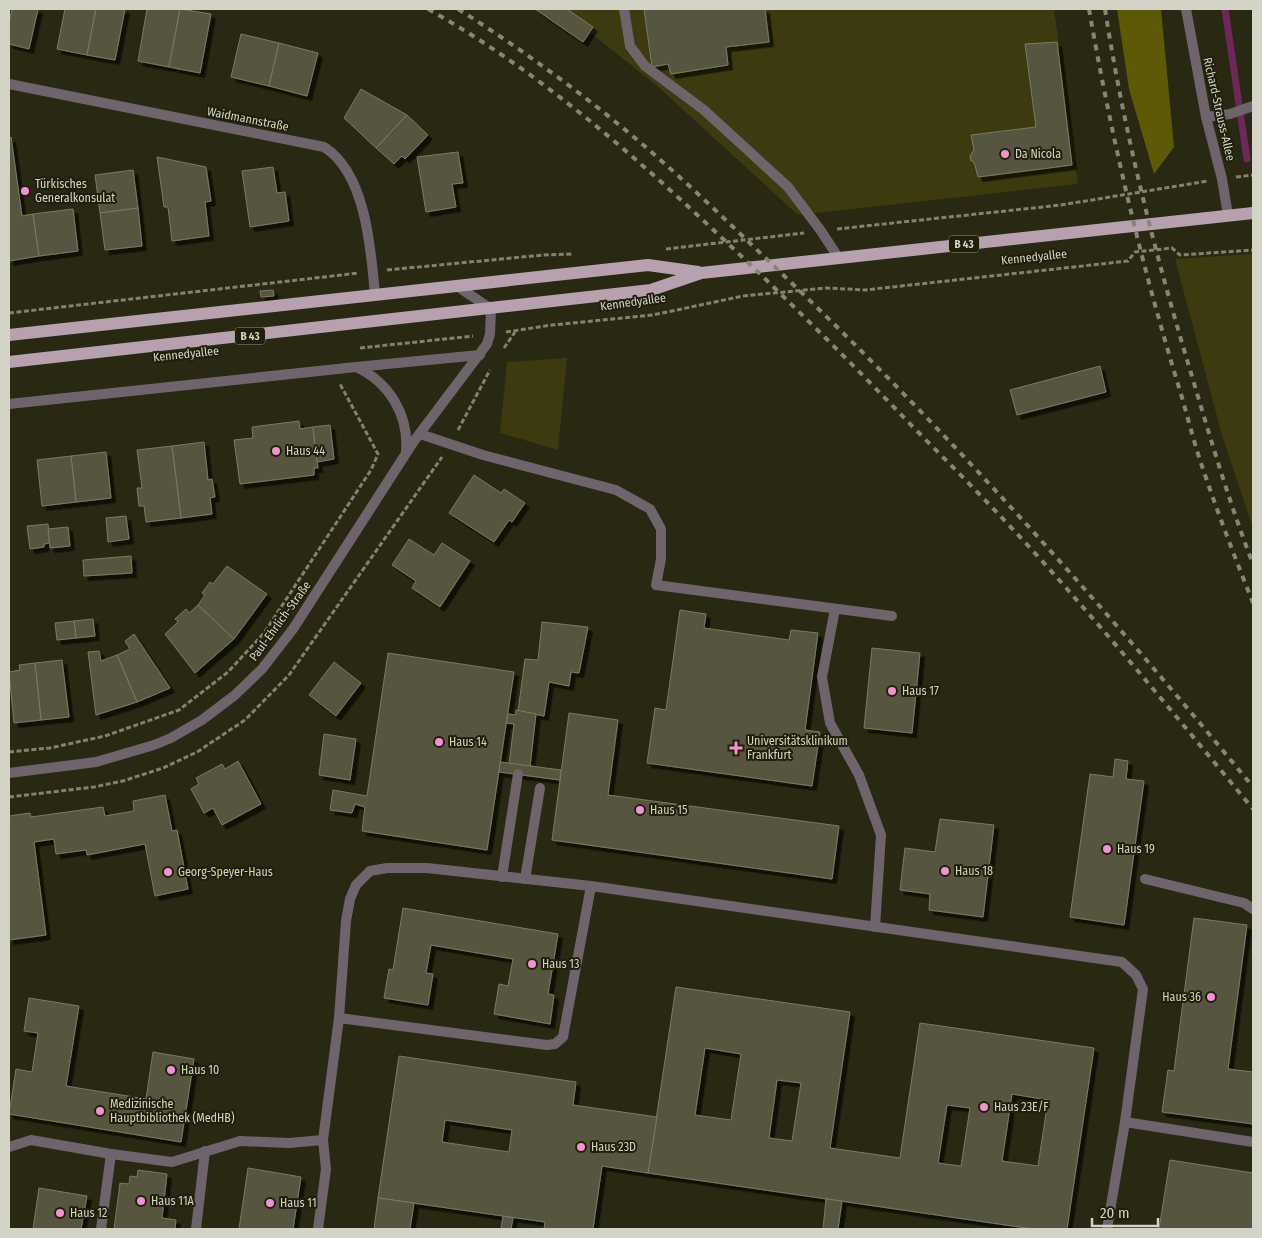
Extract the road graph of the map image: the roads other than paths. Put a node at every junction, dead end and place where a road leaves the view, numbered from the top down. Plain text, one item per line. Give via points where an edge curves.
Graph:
1 (624, 9) edge
2 (1186, 9) edge
3 (9, 84) edge
4 (1253, 106) edge
5 (1206, 116) junction
6 (1253, 213) edge
7 (1228, 215) junction
8 (838, 257) junction
9 (701, 273) junction
10 (457, 286) junction
11 (374, 295) junction
12 (491, 309) junction
13 (9, 335) edge
14 (480, 356) junction
15 (9, 362) edge
16 (356, 367) junction
17 (9, 404) edge
18 (420, 434) junction
19 (406, 453) junction
20 (835, 609) junction
21 (892, 616) dead end
22 (9, 773) edge
23 (518, 774) dead end
24 (540, 788) dead end
25 (502, 877) junction
26 (525, 879) junction
27 (1145, 879) dead end
28 (591, 886) junction
29 (1253, 909) edge
30 (875, 927) junction
31 (339, 1018) junction
32 (1125, 1122) junction
33 (323, 1140) junction
34 (1253, 1142) edge
35 (9, 1147) edge
36 (205, 1151) junction
37 (111, 1154) junction
38 (101, 1229) edge
39 (196, 1229) edge
40 (318, 1229) edge
41 (1107, 1229) edge

1 - 8 street via 630,46 645,66 704,110 788,187
2 - 5 street, Richard-Strauss-Allee
3 - 11 street, Waidmannstraße via 324,147 334,153 344,166 359,196 373,271
4 - 5 street via 1230,114
5 - 7 street, Richard-Strauss-Allee
6 - 7 main road, Kennedyallee / B 43
7 - 8 main road, Kennedyallee / B 43
8 - 9 main road, Kennedyallee / B 43
9 - 10 main road, Kennedyallee / B 43 via 648,265
9 - 12 main road, Kennedyallee / B 43 via 651,290
10 - 11 main road, Kennedyallee / B 43
10 - 12 street
11 - 13 main road, Kennedyallee / B 43
12 - 14 street, Paul-Ehrlich-Straße via 490,334
12 - 15 main road, Kennedyallee / B 43
14 - 16 street
14 - 18 street, Paul-Ehrlich-Straße
16 - 17 street
16 - 19 street via 383,385 395,402 407,436
18 - 19 street, Paul-Ehrlich-Straße
18 - 20 street via 483,455 616,490 650,509 661,529 661,559 656,585
19 - 22 street, Paul-Ehrlich-Straße via 285,641 262,669 224,704 188,729 139,750 80,765
20 - 21 street
20 - 30 street via 822,677 830,722 859,775 881,835
23 - 25 street
24 - 26 street
25 - 26 street
25 - 31 street via 427,868 386,868 370,872 356,885 350,899
26 - 28 street
27 - 29 street via 1244,903
28 - 30 street
28 - 31 street via 563,1036 555,1044
30 - 32 street via 1122,962 1136,975 1143,989
31 - 33 street
32 - 34 street
32 - 41 street
33 - 36 street via 289,1143 240,1141
33 - 40 street via 326,1169
35 - 37 street via 30,1140
36 - 37 street via 172,1162
36 - 39 street
37 - 38 street

